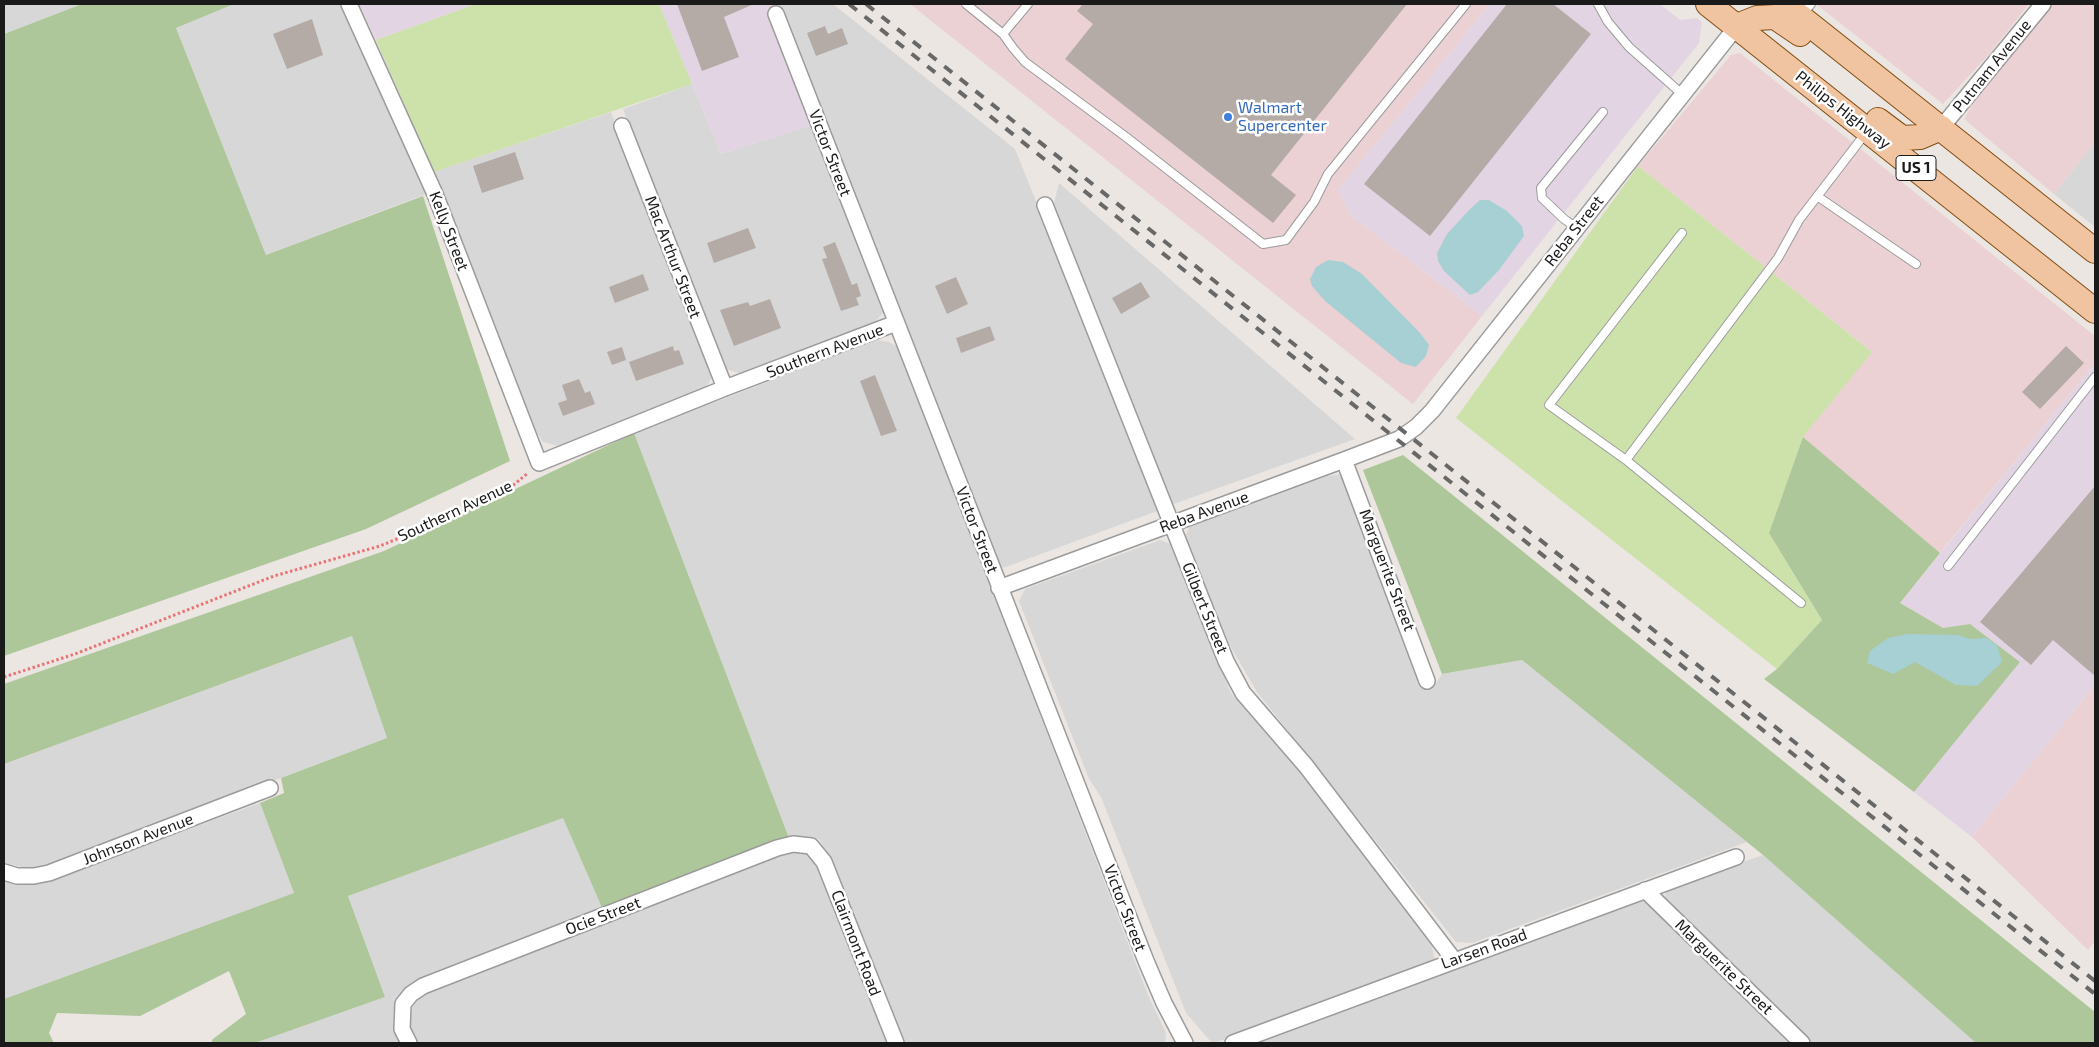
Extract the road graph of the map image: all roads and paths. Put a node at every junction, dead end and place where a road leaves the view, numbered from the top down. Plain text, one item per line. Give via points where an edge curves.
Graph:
1 (349, 4) edge
2 (966, 4) edge
3 (1028, 4) edge
4 (1466, 4) edge
5 (1598, 4) edge
6 (1708, 4) edge
7 (2043, 4) edge
8 (1799, 8) edge
9 (776, 14) dead end
10 (1737, 26) junction
11 (1003, 34) junction
12 (1842, 50) junction
13 (1682, 94) junction
14 (1834, 103) junction
15 (1604, 112) dead end
16 (622, 126) dead end
17 (1941, 128) junction
18 (1868, 130) junction
19 (1817, 196) junction
20 (1045, 205) dead end
21 (1577, 228) junction
22 (1682, 233) dead end
23 (2095, 251) edge
24 (1916, 264) dead end
25 (2095, 311) edge
26 (896, 323) junction
27 (2095, 377) edge
28 (2093, 386) edge
29 (725, 388) junction
30 (1408, 433) joint
31 (1344, 460) junction
32 (1626, 460) junction
33 (539, 463) junction
34 (1171, 525) junction
35 (1948, 566) dead end
36 (999, 588) junction
37 (1801, 603) dead end
38 (4, 677) edge
39 (1427, 681) dead end
40 (270, 788) dead end
41 (811, 846) joint
42 (1736, 857) dead end
43 (4, 872) edge
44 (1645, 890) junction
45 (1454, 960) junction
46 (409, 1043) edge
47 (896, 1043) edge
48 (1185, 1043) edge
49 (1233, 1043) edge
50 (1802, 1043) edge

1 - 33 street, Kelly Street via 435,194
2 - 11 lane
3 - 11 lane
4 - 11 lane via 1328,174 1314,202 1286,240 1263,244 1026,62
5 - 13 lane via 1629,47
6 - 10 main road, Philips Highway / US 1
7 - 17 street, Putnam Avenue
8 - 12 main road
9 - 26 street, Victor Street
10 - 12 main road via 1757,18 1775,17 1818,46
10 - 13 street, Reba Street
10 - 14 main road, Philips Highway / US 1
12 - 17 main road
13 - 21 street, Reba Street
14 - 17 main road via 1860,107 1902,138 1920,137
14 - 18 main road, Philips Highway / US 1
15 - 21 lane via 1541,188 1542,198
16 - 29 street, Mac Arthur Street
17 - 23 main road
18 - 19 lane
18 - 25 main road, Philips Highway / US 1
19 - 24 lane
19 - 32 lane via 1778,258
20 - 34 street, Gilbert Street
21 - 30 street, Reba Street via 1432,411
22 - 32 lane via 1549,405
26 - 29 street, Southern Avenue
26 - 36 street, Victor Street
27 - 28 lane
28 - 35 lane
29 - 33 street, Southern Avenue
30 - 31 street, Reba Avenue
31 - 34 street, Reba Avenue
31 - 39 street, Marguerite Street
32 - 37 lane
33 - 38 path, Southern Avenue via 511,487 380,546 274,576 75,654
34 - 36 street, Reba Avenue
34 - 45 street, Gilbert Street via 1226,661 1243,692 1306,766
36 - 48 street, Victor Street via 1146,961
40 - 43 street, Johnson Avenue via 49,873 17,876
41 - 46 street, Ocie Street via 793,844 777,848 423,986 403,1004 402,1029
41 - 47 street, Clairmont Road via 824,862
42 - 44 street, Larsen Road
44 - 45 street, Larsen Road
44 - 50 street, Marguerite Street
45 - 49 street, Larsen Road

